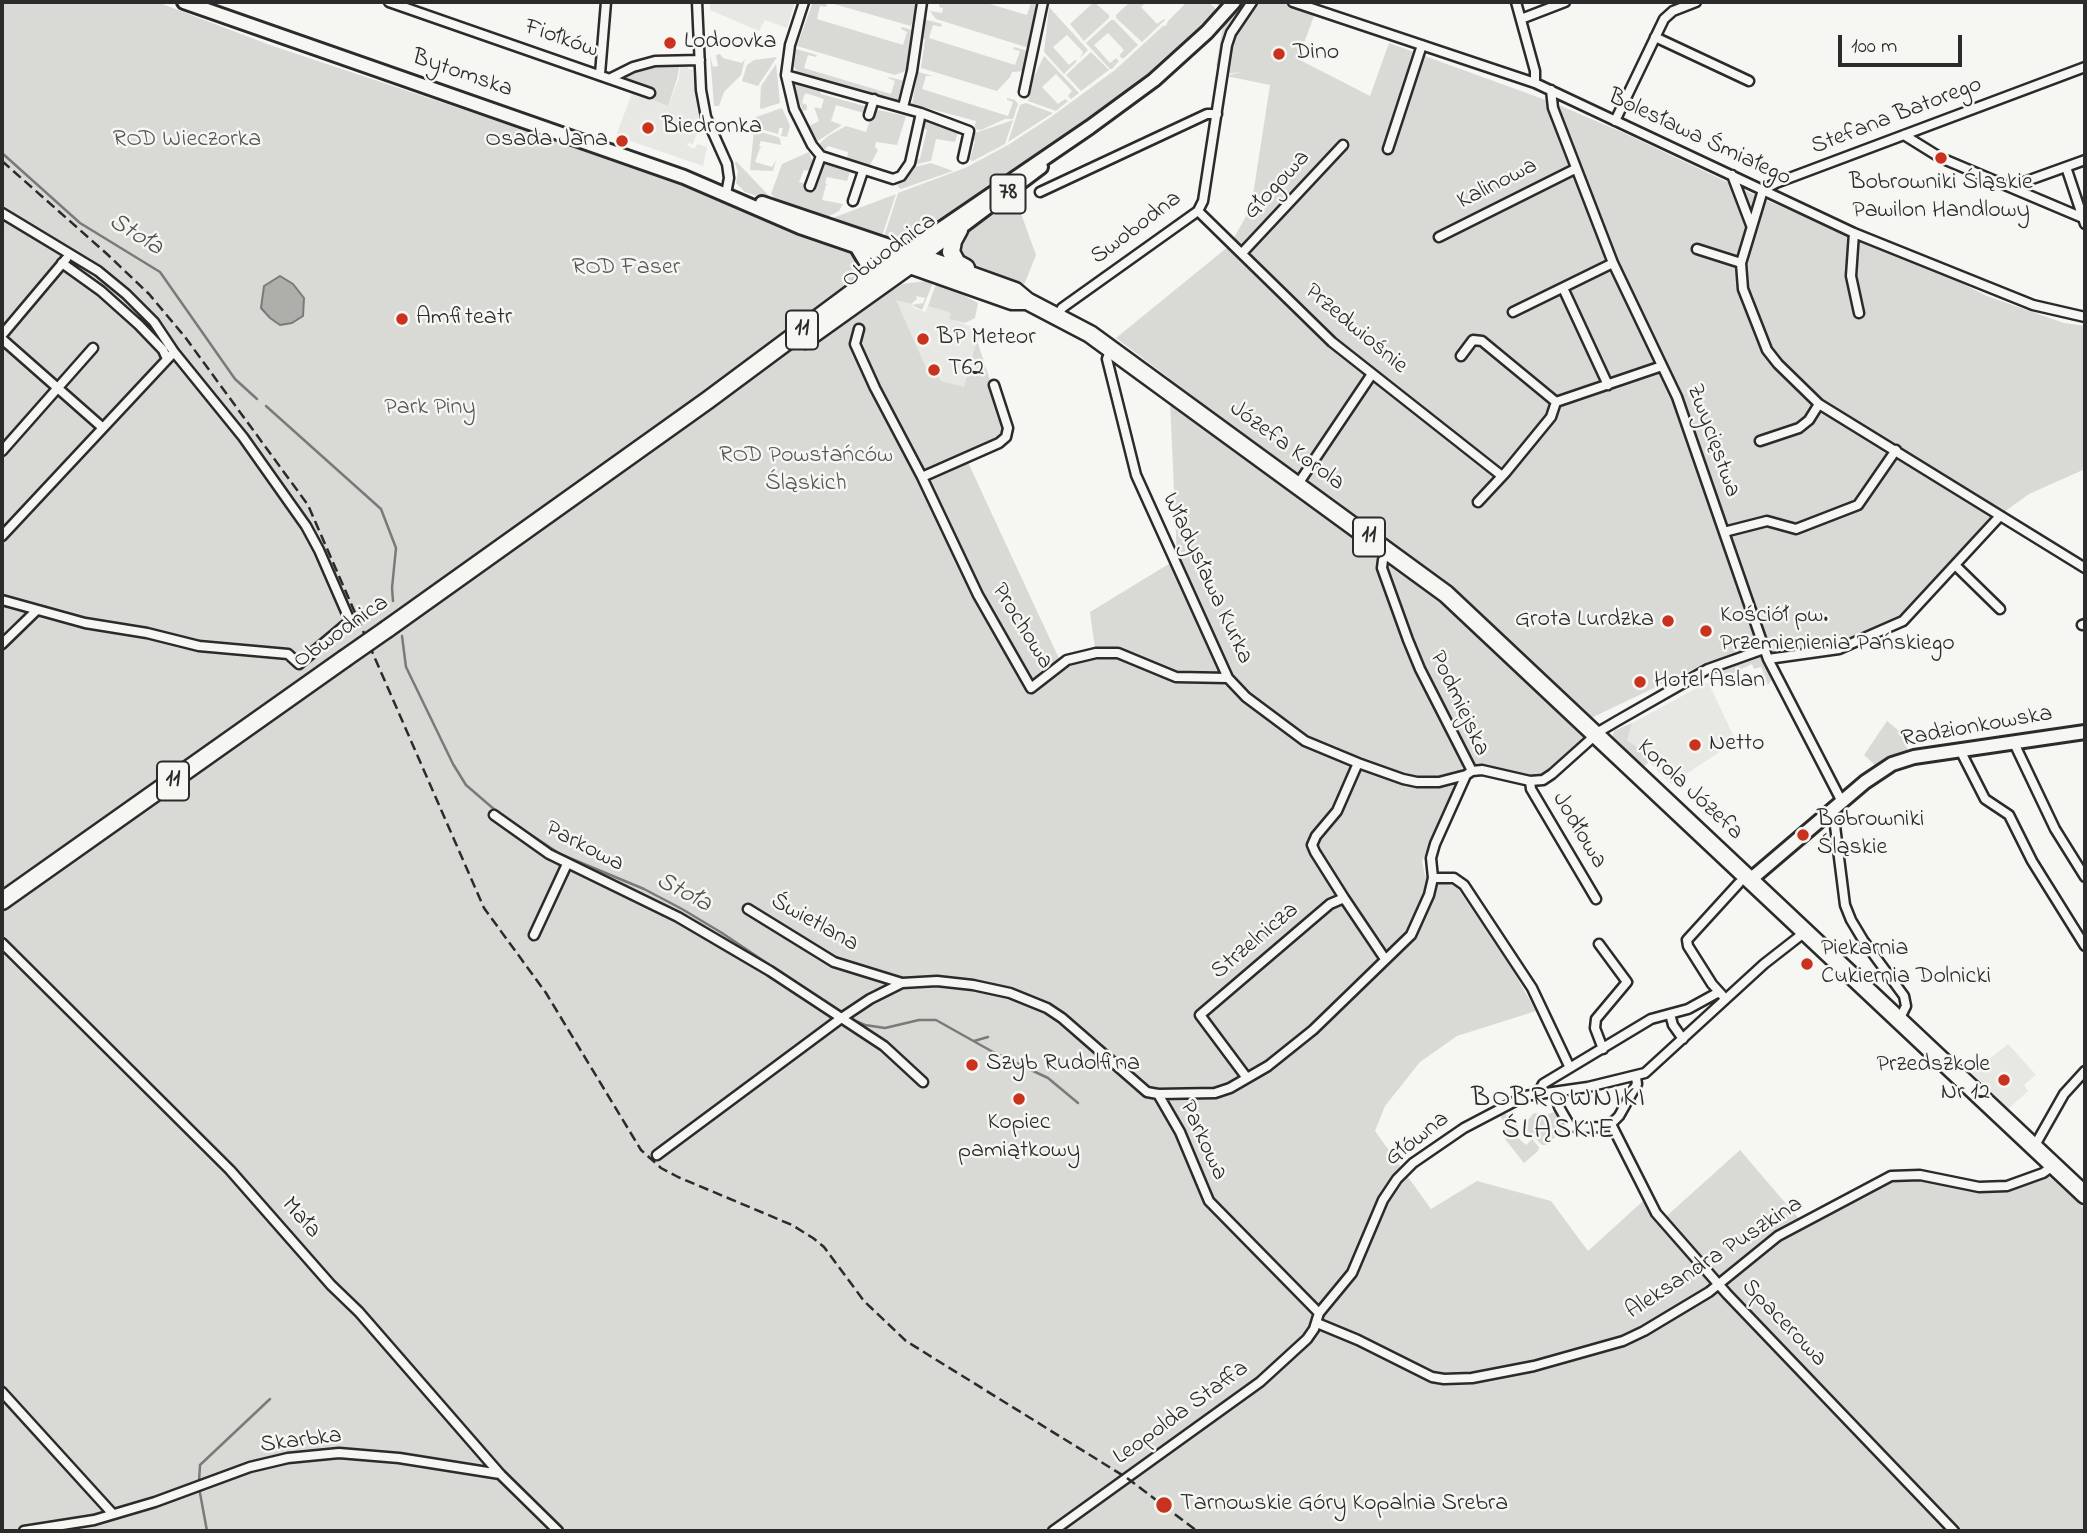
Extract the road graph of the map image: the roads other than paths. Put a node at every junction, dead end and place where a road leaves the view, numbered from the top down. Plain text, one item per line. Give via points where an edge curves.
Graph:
1 (184, 2) edge
2 (389, 2) edge
3 (419, 2) edge
4 (606, 2) edge
5 (697, 2) edge
6 (804, 2) edge
7 (922, 2) edge
8 (1043, 2) edge
9 (1234, 2) edge
10 (1252, 2) edge
11 (1293, 2) edge
12 (1507, 2) edge
13 (1565, 2) edge
14 (1696, 2) edge
15 (1516, 3) edge
16 (419, 12) junction
17 (1521, 19) junction
18 (1655, 37) junction
19 (1422, 45) junction
20 (699, 60) junction
21 (2085, 67) edge
22 (600, 74) junction
23 (786, 75) junction
24 (611, 78) junction
25 (1749, 81) dead end
26 (1535, 83) junction
27 (1551, 90) junction
28 (1024, 92) dead end
29 (650, 93) dead end
30 (874, 99) junction
31 (903, 107) junction
32 (921, 113) junction
33 (1217, 114) junction
34 (869, 115) dead end
35 (1615, 121) junction
36 (1090, 127) junction
37 (1904, 135) junction
38 (1343, 145) dead end
39 (1388, 149) dead end
40 (821, 156) junction
41 (963, 158) dead end
42 (2085, 160) edge
43 (2066, 167) junction
44 (1575, 169) junction
45 (863, 171) junction
46 (1732, 175) junction
47 (810, 186) dead end
48 (2010, 187) junction
49 (1763, 190) junction
50 (1040, 192) dead end
51 (726, 194) junction
52 (853, 201) dead end
53 (1198, 211) junction
54 (2, 213) edge
55 (2084, 221) edge
56 (1751, 225) junction
57 (959, 230) junction
58 (1854, 233) junction
59 (1439, 237) dead end
60 (855, 246) junction
61 (1697, 249) dead end
62 (1242, 253) junction
63 (70, 254) junction
64 (909, 258) junction
65 (62, 263) junction
66 (1613, 263) junction
67 (1741, 263) junction
68 (972, 274) junction
69 (863, 284) junction
70 (1563, 288) junction
71 (1027, 301) junction
72 (1513, 312) dead end
73 (1859, 313) dead end
74 (1058, 315) junction
75 (2085, 317) edge
76 (859, 329) dead end
77 (2, 337) edge
78 (93, 348) dead end
79 (1111, 348) junction
80 (171, 356) junction
81 (1461, 356) dead end
82 (1662, 366) junction
83 (1372, 373) junction
84 (994, 385) dead end
85 (1608, 385) junction
86 (59, 389) junction
87 (708, 400) junction
88 (1556, 402) junction
89 (1819, 404) junction
90 (103, 428) junction
91 (1760, 441) dead end
92 (1896, 450) junction
93 (2, 452) edge
94 (1499, 473) junction
95 (922, 477) junction
96 (1298, 484) junction
97 (1478, 502) dead end
98 (2000, 516) junction
99 (3, 531) edge
100 (1724, 532) junction
101 (1388, 551) junction
102 (1955, 565) junction
103 (2085, 568) edge
104 (2, 600) edge
105 (37, 610) junction
106 (2000, 610) dead end
107 (2, 645) edge
108 (1764, 649) junction
109 (1768, 659) junction
110 (1228, 678) junction
111 (2085, 732) edge
112 (1597, 735) junction
113 (2014, 743) junction
114 (1960, 750) junction
115 (1358, 763) junction
116 (1469, 773) junction
117 (1439, 782) junction
118 (1530, 782) junction
119 (1455, 799) junction
120 (1837, 806) junction
121 (494, 815) dead end
122 (567, 864) junction
123 (2085, 877) edge
124 (1433, 878) junction
125 (1744, 881) junction
126 (1344, 898) junction
127 (1596, 899) dead end
128 (2, 901) edge
129 (748, 909) dead end
130 (1805, 932) junction
131 (534, 935) dead end
132 (2, 943) edge
133 (1599, 944) dead end
134 (2085, 946) edge
135 (1385, 959) junction
136 (902, 984) junction
137 (1718, 992) junction
138 (1726, 1000) junction
139 (1670, 1014) junction
140 (840, 1019) junction
141 (1899, 1020) junction
142 (1684, 1039) junction
143 (1603, 1049) junction
144 (1570, 1068) junction
145 (2085, 1071) edge
146 (1636, 1077) junction
147 (1247, 1079) junction
148 (923, 1082) dead end
149 (1554, 1092) junction
150 (1158, 1094) junction
151 (1538, 1094) junction
152 (1611, 1124) junction
153 (2035, 1147) junction
154 (657, 1155) dead end
155 (2054, 1165) junction
156 (2085, 1195) edge
157 (1718, 1284) junction
158 (1319, 1313) junction
159 (1317, 1322) junction
160 (2, 1392) edge
161 (500, 1474) junction
162 (112, 1513) junction
163 (24, 1531) edge
164 (558, 1531) edge
165 (1053, 1531) edge
166 (1954, 1531) edge

1 - 51 street, Bytomska
2 - 16 street, Fiołków
3 - 16 street
4 - 22 street
5 - 20 street
6 - 23 street
7 - 31 street
8 - 28 street
9 - 36 street, Obwodnica / 78 via 1180,58
10 - 33 street, Swobodna via 1231,33
11 - 19 street, Bolesława Śmiałego
12 - 15 street
13 - 17 street
14 - 18 street via 1669,13
15 - 17 street
16 - 22 street, Fiołków
17 - 26 street
18 - 25 street
18 - 35 street
19 - 26 street, Bolesława Śmiałego
19 - 39 street
20 - 24 street, Fiołków via 655,61
20 - 51 street via 706,117 729,170
21 - 37 street, Stefana Batorego
22 - 24 street, Fiołków
23 - 30 street
23 - 40 street via 794,109
24 - 29 street, Fiołków
26 - 27 street, Bolesława Śmiałego
27 - 35 street, Bolesława Śmiałego
27 - 44 street, Zwycięstwa
30 - 31 street
30 - 34 street
31 - 32 street
32 - 41 street via 970,131
32 - 45 street via 910,163 901,176 893,179
33 - 50 street via 1207,114
33 - 53 street, Swobodna
35 - 46 street, Bolesława Śmiałego
36 - 57 street, Obwodnica / 78
36 - 64 street, Obwodnica / 78
37 - 48 street via 1941,158
37 - 49 street, Stefana Batorego
38 - 62 street, Głogowa
40 - 45 street
40 - 47 street
42 - 43 street
43 - 48 street
43 - 55 street
44 - 59 street, Kalinowa
44 - 66 street, Zwycięstwa
45 - 52 street
46 - 49 street, Bolesława Śmiałego
46 - 56 street
48 - 55 street
49 - 56 street
49 - 58 street, Bolesława Śmiałego
51 - 60 street, Bytomska
51 - 64 street, Bytomska
53 - 62 street, Przedwiośnie
53 - 74 street, Swobodna
54 - 63 street
56 - 67 street
57 - 64 street, Obwodnica / 78
57 - 68 highway via 951,246 952,256
58 - 73 street via 1851,276
58 - 75 street, Bolesława Śmiałego via 2033,305
60 - 64 street, Bytomska
60 - 69 street via 868,266
61 - 67 street
62 - 83 street, Przedwiośnie via 1332,342
63 - 65 street
63 - 80 street via 133,301 153,323
64 - 68 highway, Józefa Korola / 11
64 - 69 highway, Obwodnica / 11
64 - 71 highway, Józefa Korola / 11 via 1012,301
64 - 87 highway, Obwodnica / 11 via 793,348
65 - 77 street
65 - 80 street via 101,291
66 - 70 street
66 - 82 street, Zwycięstwa
67 - 89 street via 1743,289 1767,350
68 - 71 highway, Józefa Korola / 11 via 1015,291
69 - 87 highway, Obwodnica / 11
70 - 72 street
70 - 85 street
71 - 74 highway, Józefa Korola / 11
74 - 79 highway, Józefa Korola / 11
76 - 95 street, Prochowa via 855,344
77 - 86 street
78 - 86 street
79 - 96 highway, Józefa Korola / 11
79 - 110 street, Władysława Kurka via 1107,359 1136,475
80 - 90 street
80 - 105 street via 243,437 306,526 350,621 299,664 288,654 199,646
81 - 88 street via 1474,340 1482,341
82 - 85 street
82 - 100 street, Zwycięstwa
83 - 94 street, Przedwiośnie
83 - 96 street
84 - 95 street via 1008,428 1006,437
85 - 88 street
86 - 90 street
86 - 93 street
87 - 128 highway, Obwodnica / 11, bridge
88 - 94 street via 1551,417
89 - 91 street via 1800,428
89 - 92 street
90 - 99 street
92 - 98 street
92 - 100 street via 1858,505 1796,528 1767,521
94 - 97 street
95 - 110 street, Prochowa via 978,595 1031,688 1067,660 1096,653 1118,653 1176,677
96 - 101 highway, Józefa Korola / 11
98 - 102 street
98 - 103 street
100 - 108 street, Zwycięstwa
101 - 112 highway, Józefa Korola / 11 via 1446,594
101 - 116 street, Podmiejska via 1382,568 1408,640
102 - 106 street
102 - 109 street via 1903,621 1839,649
104 - 105 street
105 - 107 street
108 - 109 street, Zwycięstwa
108 - 112 street via 1708,669
109 - 120 street, Zwycięstwa
110 - 115 street, Władysława Kurka via 1246,697 1306,740
111 - 113 street, Radzionkowska
112 - 118 street via 1552,774
112 - 125 highway, Korola Józefa / 11
113 - 114 street, Radzionkowska
113 - 123 street via 2055,828
114 - 120 street, Radzionkowska via 1892,764
114 - 134 street via 1984,799 2009,816
115 - 117 street, Władysława Kurka via 1403,779
115 - 126 street via 1337,811 1312,845
116 - 117 street, Władysława Kurka
116 - 118 street via 1482,770
116 - 119 street, Podmiejska
117 - 119 street
118 - 127 street, Jodłowa via 1535,798
119 - 124 street, Podmiejska via 1434,844
120 - 125 street, Radzionkowska
120 - 141 street via 1845,905 1863,940 1904,996 1906,1006
121 - 122 street, Parkowa
122 - 131 street
122 - 140 street, Parkowa via 678,917
124 - 135 street via 1412,934
124 - 144 street via 1454,878 1464,885 1532,988
125 - 130 highway, 11
125 - 137 street via 1686,940
126 - 135 street
126 - 147 street, Strzelnicza via 1330,904 1200,1015
129 - 136 street, Świetlana via 834,962
130 - 138 street, Główna
130 - 141 highway, 11
132 - 161 street, Mała via 230,1170
133 - 143 street via 1627,982 1596,1019
135 - 147 street via 1313,1030
136 - 140 street, Parkowa
136 - 150 street, Parkowa via 973,985 1047,1008 1146,1092
137 - 138 street
137 - 139 street
138 - 142 street, Główna
139 - 142 street
139 - 143 street via 1651,1019
140 - 148 street, Parkowa via 884,1046
140 - 154 street, Parkowa
141 - 153 highway, 11
142 - 146 street, Główna
143 - 144 street
144 - 151 street via 1543,1084
145 - 153 street via 2064,1094
146 - 149 street, Główna
146 - 152 street via 1630,1099
147 - 150 street via 1215,1093
149 - 151 street, Główna
149 - 152 street via 1570,1126
150 - 158 street, Parkowa via 1180,1132 1209,1201
151 - 158 street, Główna via 1490,1112 1403,1173 1383,1199 1352,1273
152 - 157 street, Spacerowa via 1656,1213
153 - 155 highway, 11
155 - 156 highway, 11
155 - 157 street, Aleksandra Puszkina via 2007,1186 1891,1176 1778,1236
157 - 159 street, Aleksandra Puszkina via 1667,1319 1623,1341 1534,1366 1458,1379 1432,1377
157 - 166 street, Spacerowa
158 - 159 street, Leopolda Staffa
159 - 165 street, Leopolda Staffa via 1307,1339 1260,1382
160 - 162 street
161 - 162 street, Skarbka via 398,1458 314,1455 250,1467
161 - 164 street, Mała
162 - 163 street, Skarbka

